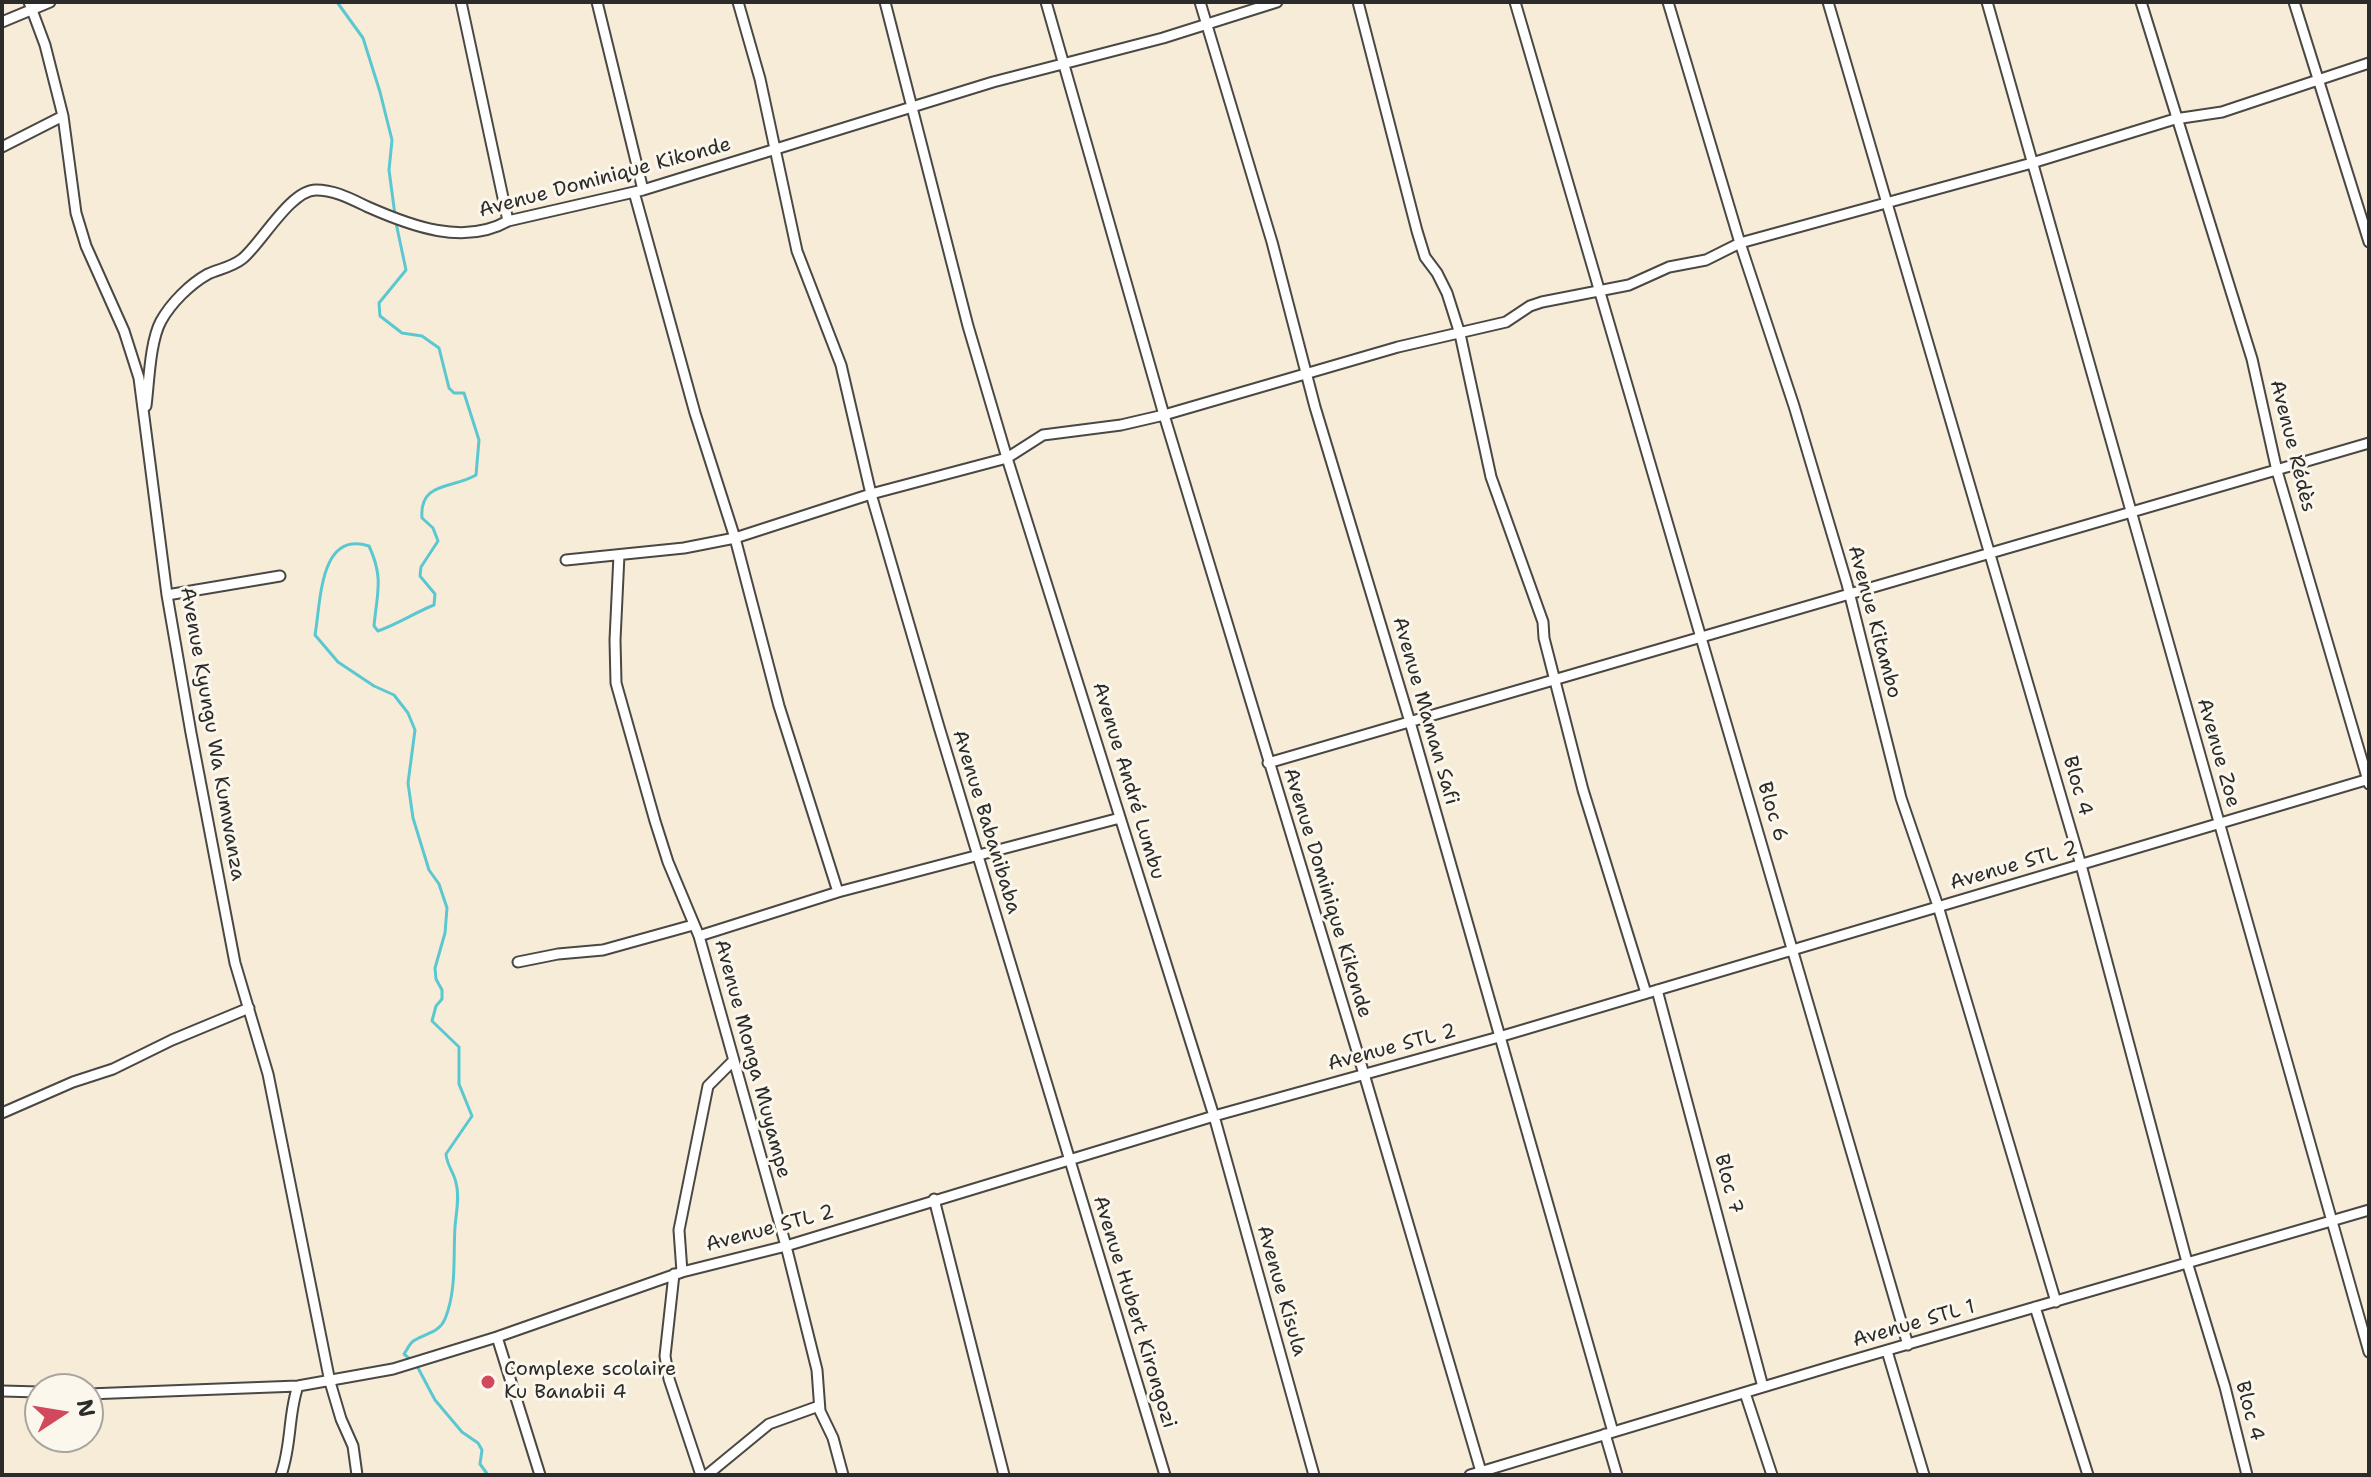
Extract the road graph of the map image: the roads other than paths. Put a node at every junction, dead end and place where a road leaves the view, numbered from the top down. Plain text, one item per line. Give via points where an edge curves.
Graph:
1 (50, 2) edge
2 (461, 2) edge
3 (597, 2) edge
4 (738, 2) edge
5 (885, 2) edge
6 (1046, 2) edge
7 (1200, 2) edge
8 (1277, 2) edge
9 (1358, 2) edge
10 (1515, 2) edge
11 (1668, 2) edge
12 (1828, 2) edge
13 (1987, 2) edge
14 (2141, 2) edge
15 (2294, 2) edge
16 (30, 6) edge
17 (2, 22) edge
18 (1206, 25) junction
19 (2369, 63) edge
20 (1062, 64) junction
21 (2317, 81) junction
22 (912, 106) junction
23 (63, 116) junction
24 (2175, 119) junction
25 (2, 147) edge
26 (776, 149) junction
27 (2032, 163) junction
28 (639, 191) junction
29 (1888, 203) junction
30 (508, 221) junction
31 (2369, 242) edge
32 (1740, 243) junction
33 (1599, 290) junction
34 (1460, 334) junction
35 (1306, 373) junction
36 (1164, 415) junction
37 (144, 421) junction
38 (2369, 443) edge
39 (1007, 458) junction
40 (2277, 471) junction
41 (871, 494) junction
42 (2133, 512) junction
43 (735, 538) junction
44 (1990, 554) junction
45 (619, 555) junction
46 (566, 560) dead end
47 (280, 576) dead end
48 (1849, 593) junction
49 (167, 595) junction
50 (1701, 637) junction
51 (1556, 681) junction
52 (1410, 722) junction
53 (1268, 763) junction
54 (2369, 781) edge
55 (1120, 818) junction
56 (2220, 824) junction
57 (977, 854) junction
58 (2081, 865) junction
59 (838, 892) junction
60 (1938, 906) junction
61 (693, 925) junction
62 (699, 936) junction
63 (1793, 950) junction
64 (518, 962) dead end
65 (1657, 990) junction
66 (1646, 993) junction
67 (249, 1008) junction
68 (1499, 1037) junction
69 (732, 1062) junction
70 (1364, 1074) junction
71 (2, 1113) edge
72 (1214, 1116) junction
73 (1070, 1160) junction
74 (934, 1199) junction
75 (2369, 1210) edge
76 (2332, 1221) junction
77 (786, 1246) junction
78 (2187, 1262) junction
79 (678, 1273) junction
80 (2056, 1302) junction
81 (2035, 1307) junction
82 (497, 1337) junction
83 (1908, 1345) junction
84 (1887, 1351) junction
85 (2369, 1352) edge
86 (330, 1382) junction
87 (298, 1386) junction
88 (1763, 1387) junction
89 (2, 1391) edge
90 (24, 1392) edge
91 (104, 1393) edge
92 (1745, 1393) junction
93 (819, 1406) junction
94 (1609, 1433) junction
95 (1482, 1473) edge
96 (709, 1474) edge
97 (281, 1475) edge
98 (357, 1475) edge
99 (540, 1475) edge
100 (843, 1475) edge
101 (1004, 1475) edge
102 (1165, 1475) edge
103 (1314, 1475) edge
104 (1470, 1475) edge
105 (1617, 1475) edge
106 (1772, 1475) edge
107 (1924, 1475) edge
108 (2088, 1475) edge
109 (2247, 1475) edge

1 - 16 street
2 - 30 street
3 - 28 street
4 - 26 street, Avenue Babanibaba
5 - 22 street, Avenue André Lumbu
6 - 20 street, Avenue Dominique Kikonde
7 - 18 street, Avenue Maman Safi
8 - 18 street, Avenue Dominique Kikonde
9 - 34 street via 1422,249 1442,282
10 - 33 street, Bloc 6
11 - 32 street, Avenue Kitambo
12 - 29 street, Bloc 4
13 - 27 street, Avenue Zoe
14 - 24 street, Avenue Rédès
15 - 21 street
16 - 17 street
16 - 23 street, Avenue Kyungu Wa Kumwanza
18 - 20 street, Avenue Dominique Kikonde
18 - 35 street, Avenue Maman Safi
19 - 21 street
20 - 22 street, Avenue Dominique Kikonde
20 - 36 street, Avenue Dominique Kikonde
21 - 24 street via 2222,112
21 - 31 street
22 - 26 street, Avenue Dominique Kikonde
22 - 39 street, Avenue André Lumbu
23 - 25 street
23 - 37 street, Avenue Kyungu Wa Kumwanza via 76,213 133,355
24 - 27 street
24 - 40 street, Avenue Rédès via 2252,359
26 - 28 street, Avenue Dominique Kikonde
26 - 41 street, Avenue Babanibaba via 797,251 841,365
27 - 29 street
27 - 42 street, Avenue Zoe
28 - 30 street, Avenue Dominique Kikonde
28 - 43 street via 695,413
29 - 32 street
29 - 44 street, Bloc 4
30 - 37 street, Avenue Dominique Kikonde via 472,233 450,233 396,220 332,190 311,189 289,205 242,259 208,275 173,304 159,324
32 - 33 street via 1706,260
32 - 48 street, Avenue Kitambo
33 - 34 street via 1542,302 1506,322
33 - 50 street, Bloc 6
34 - 35 street
34 - 51 street via 1491,477 1543,622
35 - 36 street
35 - 52 street, Avenue Maman Safi
36 - 39 street via 1043,435
36 - 53 street, Avenue Dominique Kikonde
37 - 49 street, Avenue Kyungu Wa Kumwanza
38 - 40 street
39 - 41 street
39 - 55 street, Avenue André Lumbu
40 - 42 street
40 - 54 street, Avenue Rédès
41 - 43 street
41 - 57 street, Avenue Babanibaba
42 - 44 street
42 - 56 street, Avenue Zoe
43 - 45 street
43 - 59 street via 779,706
44 - 48 street
44 - 58 street, Bloc 4
45 - 46 street
45 - 61 street via 616,683 655,821
47 - 49 street
48 - 50 street
48 - 60 street, Avenue Kitambo via 1901,798
49 - 67 street, Avenue Kyungu Wa Kumwanza via 235,963
50 - 51 street
50 - 63 street, Bloc 6
51 - 52 street
51 - 66 street via 1583,790
52 - 53 street
52 - 68 street, Avenue Maman Safi
53 - 70 street, Avenue Dominique Kikonde
54 - 56 street, Avenue STL 2
55 - 57 street, Avenue Monga Muyampe
55 - 72 street, Avenue André Lumbu
56 - 58 street, Avenue STL 2
56 - 76 street, Avenue Zoe
57 - 59 street, Avenue Monga Muyampe
57 - 73 street, Avenue Babanibaba
58 - 60 street, Avenue STL 2
58 - 78 street, Bloc 4
59 - 62 street, Avenue Monga Muyampe
60 - 63 street, Avenue STL 2
60 - 80 street, Avenue Kitambo
61 - 62 street
61 - 64 street via 603,950
62 - 69 street, Avenue Monga Muyampe
63 - 65 street, Avenue STL 2
63 - 83 street, Bloc 6
65 - 66 street, Avenue STL 2
65 - 88 street, Bloc 7
66 - 68 street, Avenue STL 2
67 - 71 street
67 - 86 street, Avenue Kyungu Wa Kumwanza via 268,1074
68 - 70 street, Avenue STL 2
68 - 94 street, Avenue Maman Safi
69 - 77 street, Avenue Monga Muyampe
69 - 79 street via 708,1086 679,1230
70 - 72 street, Avenue STL 2
70 - 95 street, Avenue Dominique Kikonde
72 - 73 street, Avenue STL 2
72 - 103 street, Avenue Kisula
73 - 74 street, Avenue STL 2
73 - 102 street, Avenue Hubert Kirongozi
74 - 77 street, Avenue STL 2
74 - 101 street
75 - 76 street, Avenue STL 1
76 - 78 street, Avenue STL 1
76 - 85 street, Avenue Zoe
77 - 79 street, Avenue STL 2
77 - 93 street, Avenue Monga Muyampe via 817,1370
78 - 80 street, Avenue STL 1
78 - 109 street, Bloc 4
79 - 82 street, Avenue STL 2
79 - 96 street via 665,1356 669,1379
80 - 81 street, Avenue STL 1
81 - 83 street, Avenue STL 1
81 - 108 street
82 - 86 street, Avenue STL 2 via 428,1360
82 - 99 street
83 - 84 street, Avenue STL 1
84 - 88 street, Avenue STL 1
84 - 107 street
86 - 87 street
86 - 98 street, Avenue Kyungu Wa Kumwanza via 353,1446
87 - 91 street
87 - 97 street
88 - 92 street, Avenue STL 1
89 - 90 street
92 - 94 street, Avenue STL 1
92 - 106 street
93 - 96 street via 769,1424
93 - 100 street, Avenue Monga Muyampe
94 - 95 street, Avenue STL 1
94 - 105 street, Avenue Maman Safi
95 - 104 street, Avenue STL 1

